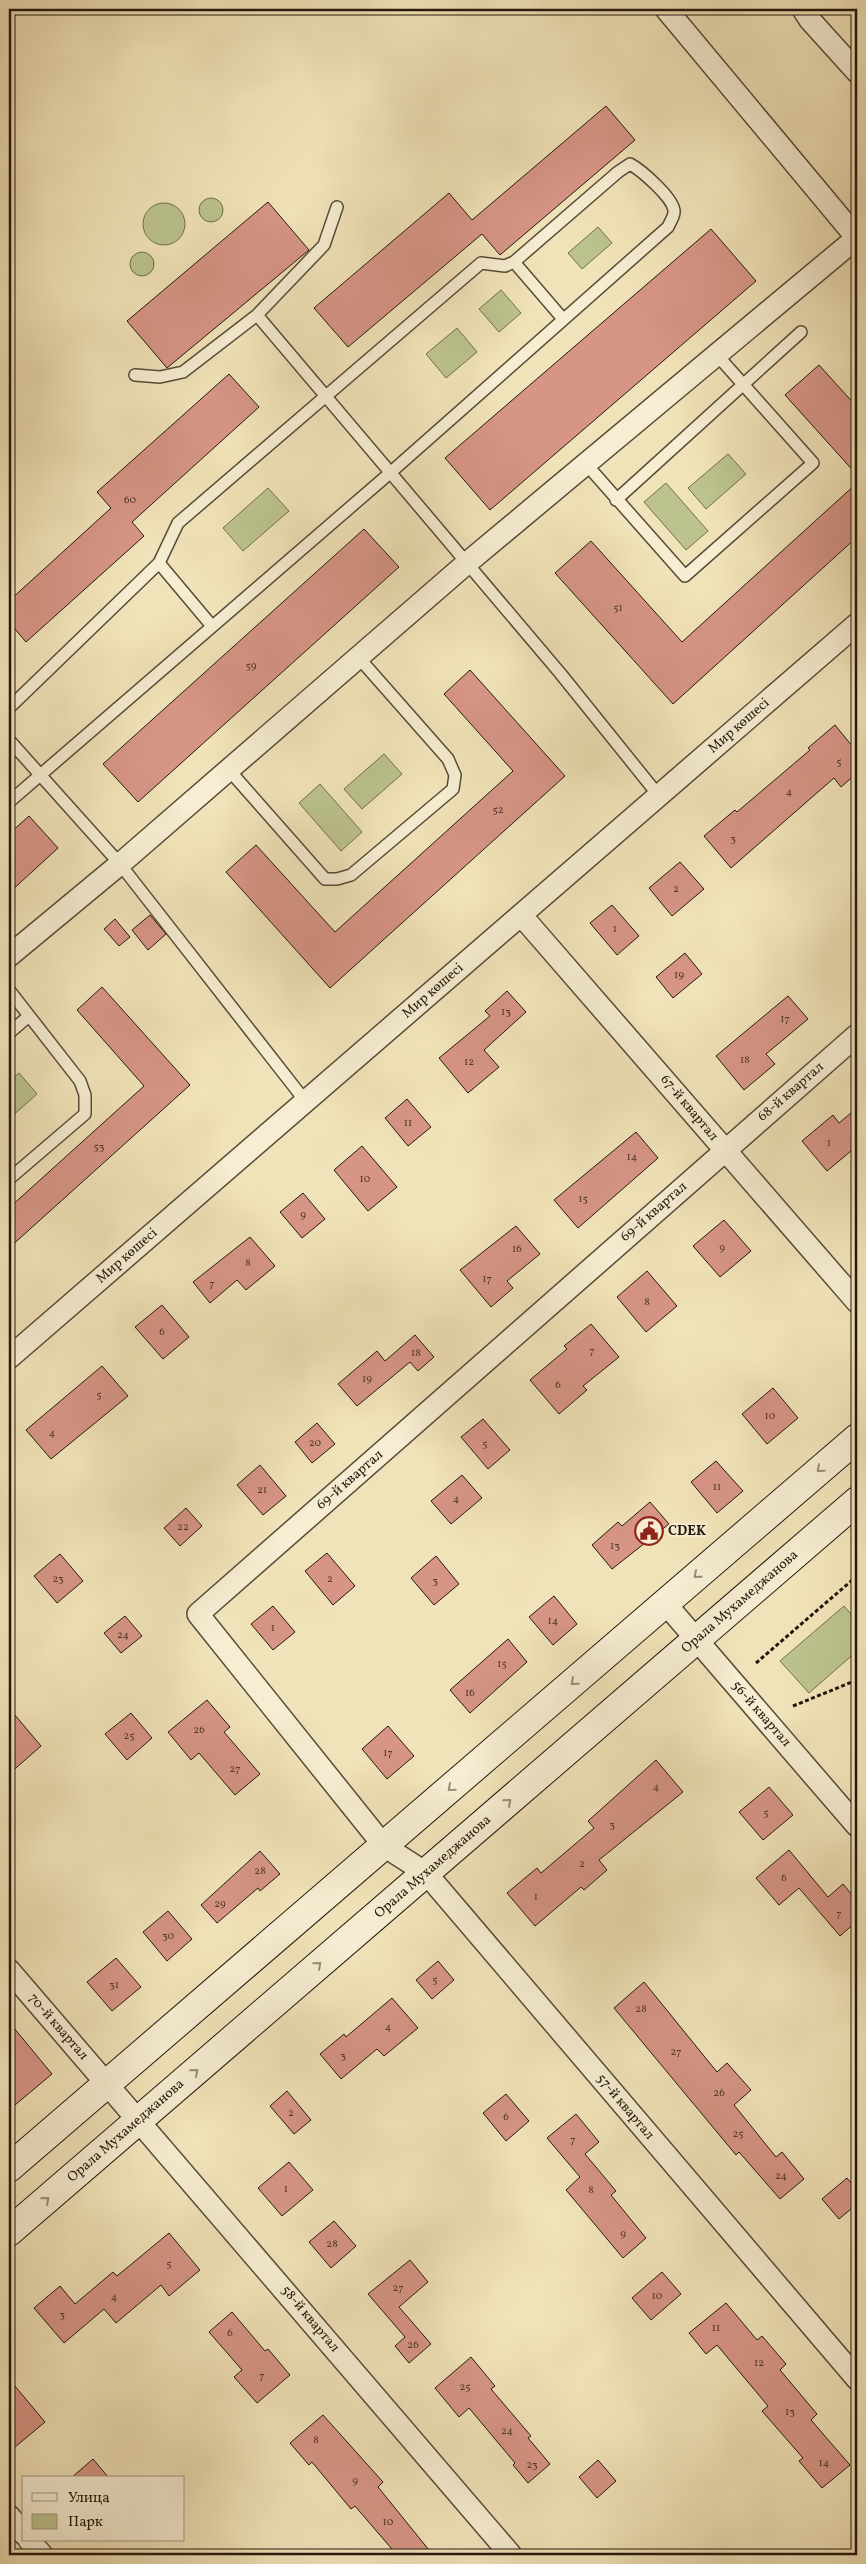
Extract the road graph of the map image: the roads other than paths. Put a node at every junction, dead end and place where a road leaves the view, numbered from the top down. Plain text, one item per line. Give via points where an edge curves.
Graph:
1 (666, 9) edge
2 (803, 9) edge
3 (857, 72) edge
4 (336, 207) dead end
5 (856, 235) edge
6 (514, 262) junction
7 (257, 315) junction
8 (563, 319) junction
9 (801, 332) dead end
10 (717, 355) junction
11 (135, 375) dead end
12 (742, 384) junction
13 (326, 398) junction
14 (586, 464) junction
15 (390, 473) junction
16 (616, 500) junction
17 (159, 563) junction
18 (467, 563) junction
19 (857, 624) edge
20 (211, 625) junction
21 (359, 658) junction
22 (9, 708) edge
23 (9, 740) edge
24 (229, 770) junction
25 (40, 775) junction
26 (659, 796) junction
27 (9, 802) edge
28 (120, 864) junction
29 (521, 915) junction
30 (9, 956) edge
31 (9, 990) edge
32 (28, 1016) junction
33 (9, 1033) edge
34 (857, 1035) edge
35 (306, 1102) junction
36 (724, 1150) junction
37 (9, 1179) edge
38 (857, 1302) edge
39 (9, 1358) edge
40 (857, 1438) edge
41 (857, 1501) edge
42 (665, 1603) junction
43 (696, 1640) junction
44 (857, 1826) edge
45 (384, 1846) junction
46 (426, 1873) junction
47 (9, 1970) edge
48 (107, 2084) junction
49 (140, 2120) junction
50 (9, 2168) edge
51 (9, 2232) edge
52 (857, 2379) edge
53 (9, 2516) edge
54 (22, 2532) edge
55 (31, 2542) edge
56 (42, 2555) edge
57 (511, 2555) edge

1 - 5 street
2 - 3 street
4 - 7 lane via 324,245
5 - 10 street
6 - 8 lane
6 - 8 lane via 630,164 642,170 673,205 674,214 668,226
6 - 13 lane via 505,266 481,262
7 - 11 lane via 183,372 160,377
7 - 13 lane
8 - 15 lane
9 - 12 lane
10 - 12 lane
10 - 14 street
12 - 16 lane
12 - 16 lane via 813,464 684,576
13 - 15 lane
13 - 17 lane via 178,523
14 - 16 lane
14 - 18 street
15 - 18 lane
15 - 20 lane
17 - 20 lane
17 - 22 lane
18 - 21 street
18 - 26 lane
19 - 26 street, Мир көшесі
20 - 25 lane
21 - 24 street
21 - 24 lane via 448,759 455,775 453,789 351,875 325,879
23 - 25 lane
24 - 28 street
25 - 27 lane
25 - 28 lane
26 - 29 street, Мир көшесі
28 - 30 street
28 - 35 lane
29 - 35 street, Мир көшесі
29 - 36 street, 67-й квартал
31 - 32 lane
32 - 33 lane
32 - 37 lane via 80,1081 86,1114
34 - 36 street, 68-й квартал
35 - 39 street, Мир көшесі
36 - 38 street, 67-й квартал
36 - 45 street, 69-й квартал via 198,1614
40 -> 42 street
41 - 43 street, Орала Мухамеджанова
42 - 43 street, 56-й квартал
42 -> 45 street
43 - 44 street, 56-й квартал
46 -> 43 street, Орала Мухамеджанова
45 - 46 street, 57-й квартал
45 - 48 street
49 -> 46 street, Орала Мухамеджанова
46 - 52 street, 57-й квартал
47 - 48 street, 70-й квартал
48 - 49 street, 58-й квартал
48 - 50 street
51 -> 49 street, Орала Мухамеджанова
49 - 57 street, 58-й квартал
53 - 54 street
55 - 56 street

